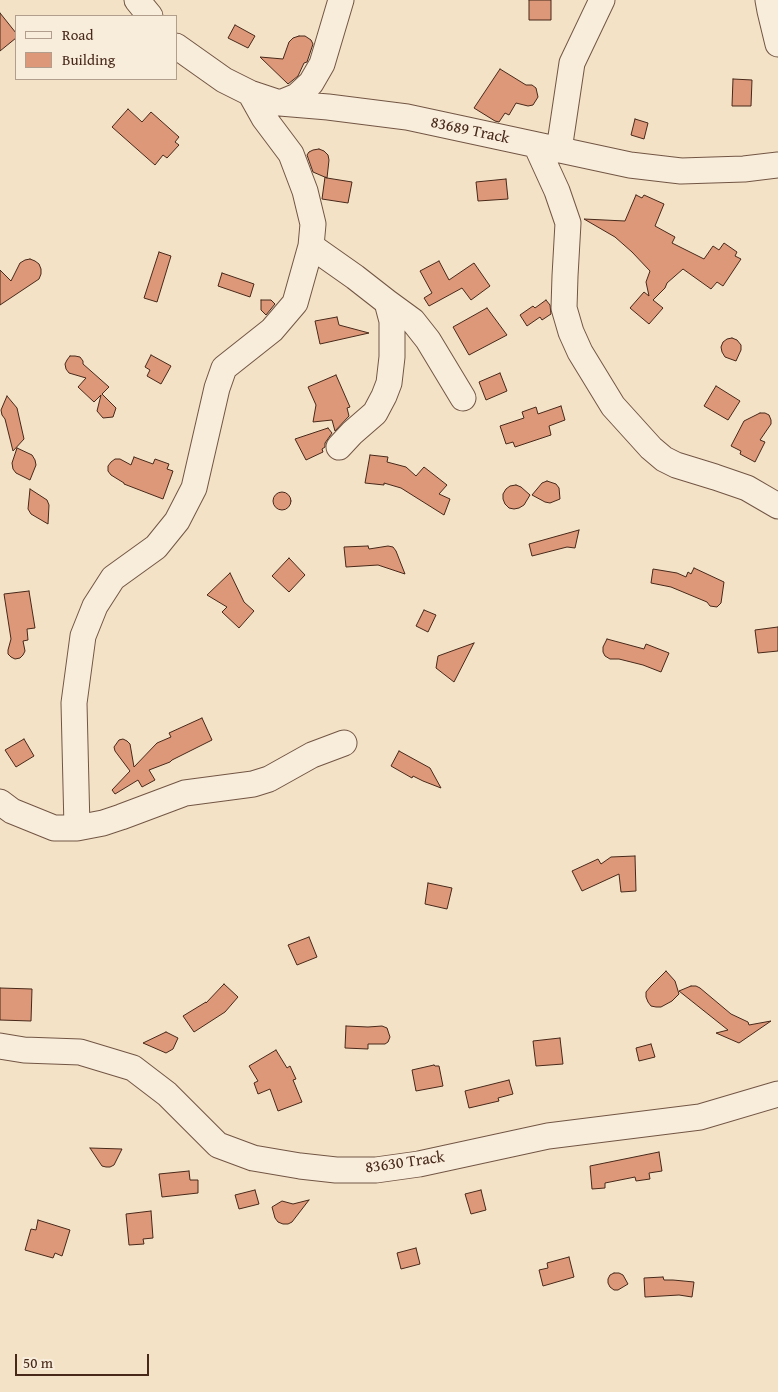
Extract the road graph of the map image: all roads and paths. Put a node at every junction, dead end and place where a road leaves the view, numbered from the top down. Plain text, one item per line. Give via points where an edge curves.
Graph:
1 (136, 0) edge
2 (341, 0) edge
3 (602, 0) edge
4 (768, 0) edge
5 (149, 15) edge
6 (778, 44) edge
7 (178, 47) edge
8 (250, 93) junction
9 (280, 104) junction
10 (547, 147) junction
11 (778, 165) edge
12 (311, 246) junction
13 (387, 302) junction
14 (463, 398) dead end
15 (339, 447) dead end
16 (778, 506) edge
17 (344, 743) dead end
18 (0, 802) edge
19 (77, 828) junction
20 (0, 1046) edge
21 (778, 1094) edge

1 - 5 street
2 - 9 street via 322,64 311,83 297,96
3 - 10 street via 572,63
4 - 6 street
7 - 8 street, 83689 Track via 224,80
8 - 9 street, 83689 Track
8 - 12 street via 291,154 313,224
9 - 10 street, 83689 Track via 407,117
10 - 11 street, 83689 Track via 630,165 681,171 744,170
10 - 16 street via 568,223 564,308 580,352 613,406 664,459 746,488
12 - 13 street
12 - 19 street via 295,303 272,330 224,368 194,488 177,521 156,547 113,578 95,606 83,636 74,703
13 - 14 street via 413,321
13 - 15 street via 392,321 389,383 375,413
17 - 19 street via 253,784 186,793 112,820
18 - 19 street via 12,811 54,828
20 - 21 street, 83630 Track via 80,1052 132,1068 167,1094 218,1145 253,1158 336,1170 376,1170 548,1136 700,1117

